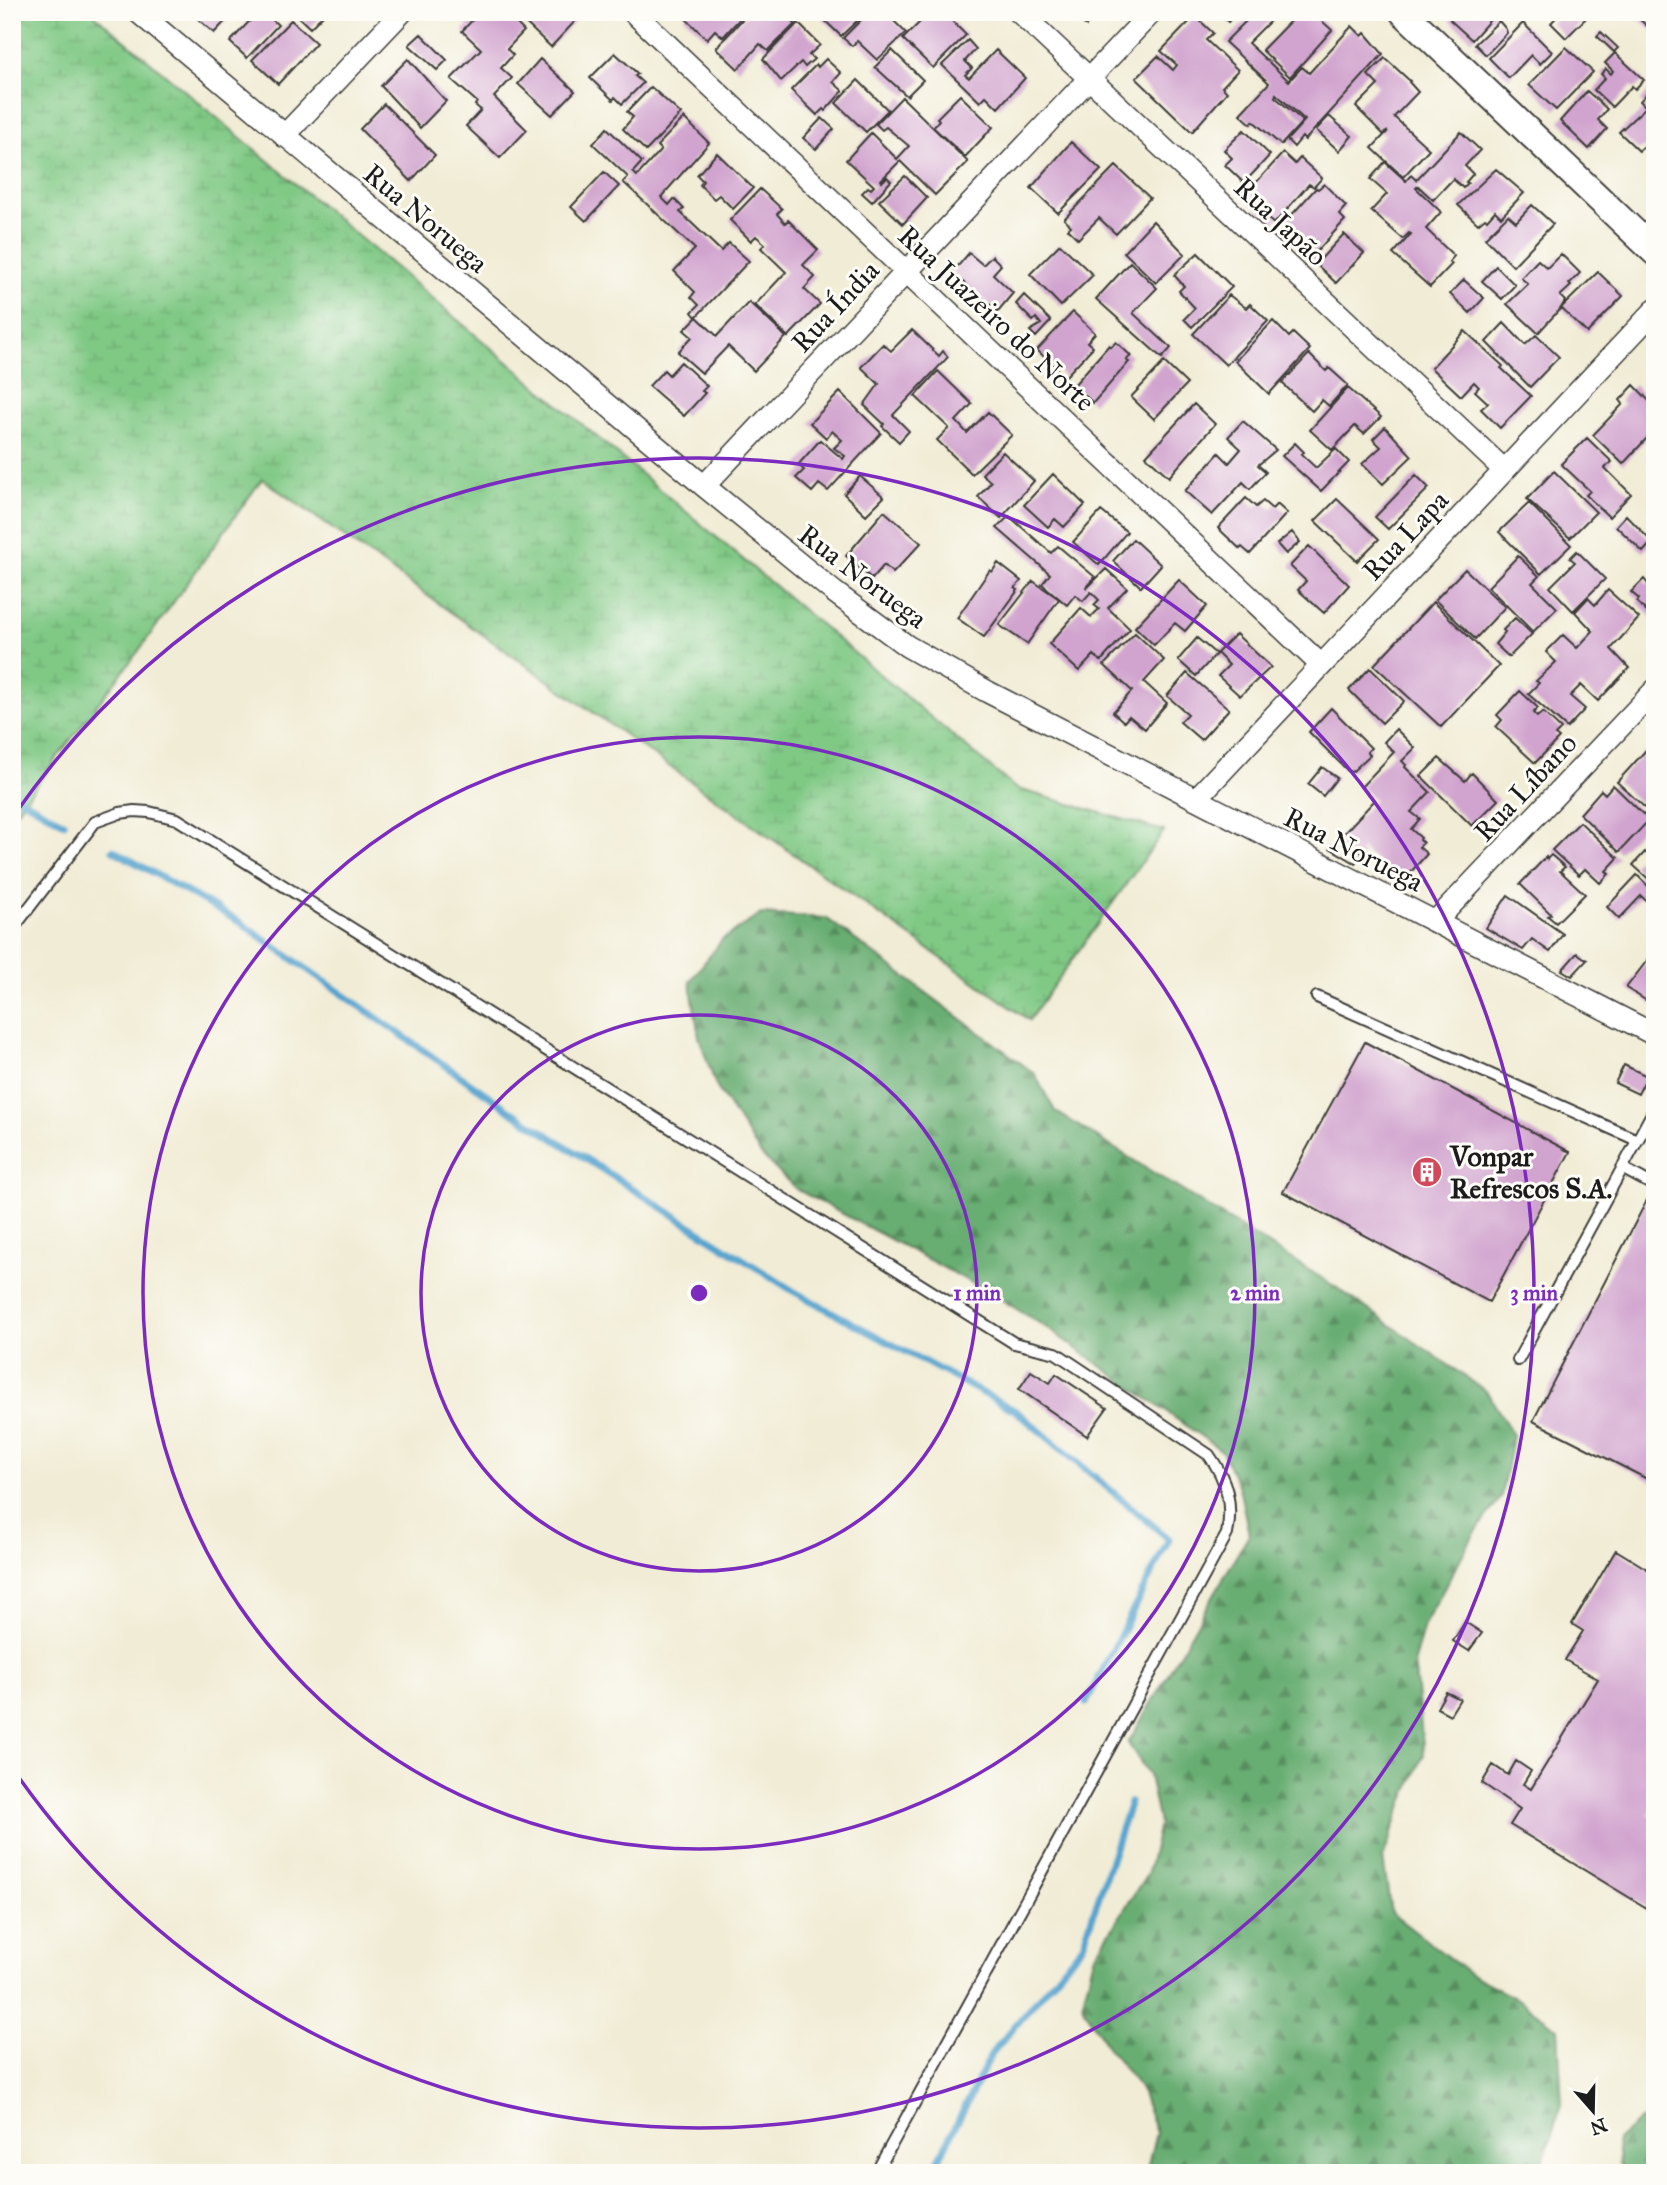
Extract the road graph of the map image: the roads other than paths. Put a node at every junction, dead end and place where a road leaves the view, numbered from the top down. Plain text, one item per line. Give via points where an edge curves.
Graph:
1 (138, 12) edge
2 (402, 12) edge
3 (634, 12) edge
4 (1019, 12) edge
5 (1152, 12) edge
6 (1403, 12) edge
7 (1089, 79) junction
8 (284, 136) junction
9 (1655, 252) edge
10 (907, 272) junction
11 (1655, 310) edge
12 (1504, 470) junction
13 (704, 486) junction
14 (1321, 665) junction
15 (1655, 690) edge
16 (1196, 799) junction
17 (1435, 922) junction
18 (12, 930) edge
19 (1317, 997) dead end
20 (1655, 1035) edge
21 (1654, 1110) edge
22 (1637, 1140) junction
23 (1622, 1168) junction
24 (1655, 1186) edge
25 (1518, 1360) dead end
26 (876, 2173) edge

1 - 8 street, Rua Noruega
2 - 8 street
3 - 10 street, Rua Juazeiro do Norte
4 - 7 street, Rua Japão
5 - 7 street, Rua Índia
6 - 9 street
7 - 10 street, Rua Índia
7 - 12 street, Rua Japão
8 - 13 street, Rua Noruega
10 - 13 street, Rua Índia
10 - 14 street, Rua Juazeiro do Norte
11 - 12 street, Rua Lapa
12 - 14 street, Rua Lapa
13 - 16 street, Rua Noruega via 907,646
14 - 16 street, Rua Lapa
15 - 17 street, Rua Líbano
16 - 17 street, Rua Noruega
17 - 20 street, Rua Noruega
18 - 26 lane via 95,822 134,811 177,819 1014,1343 1056,1353 1209,1455 1218,1467 1231,1508 1227,1534
19 - 22 lane
21 - 22 lane
22 - 23 lane
23 - 24 lane
23 - 25 lane

